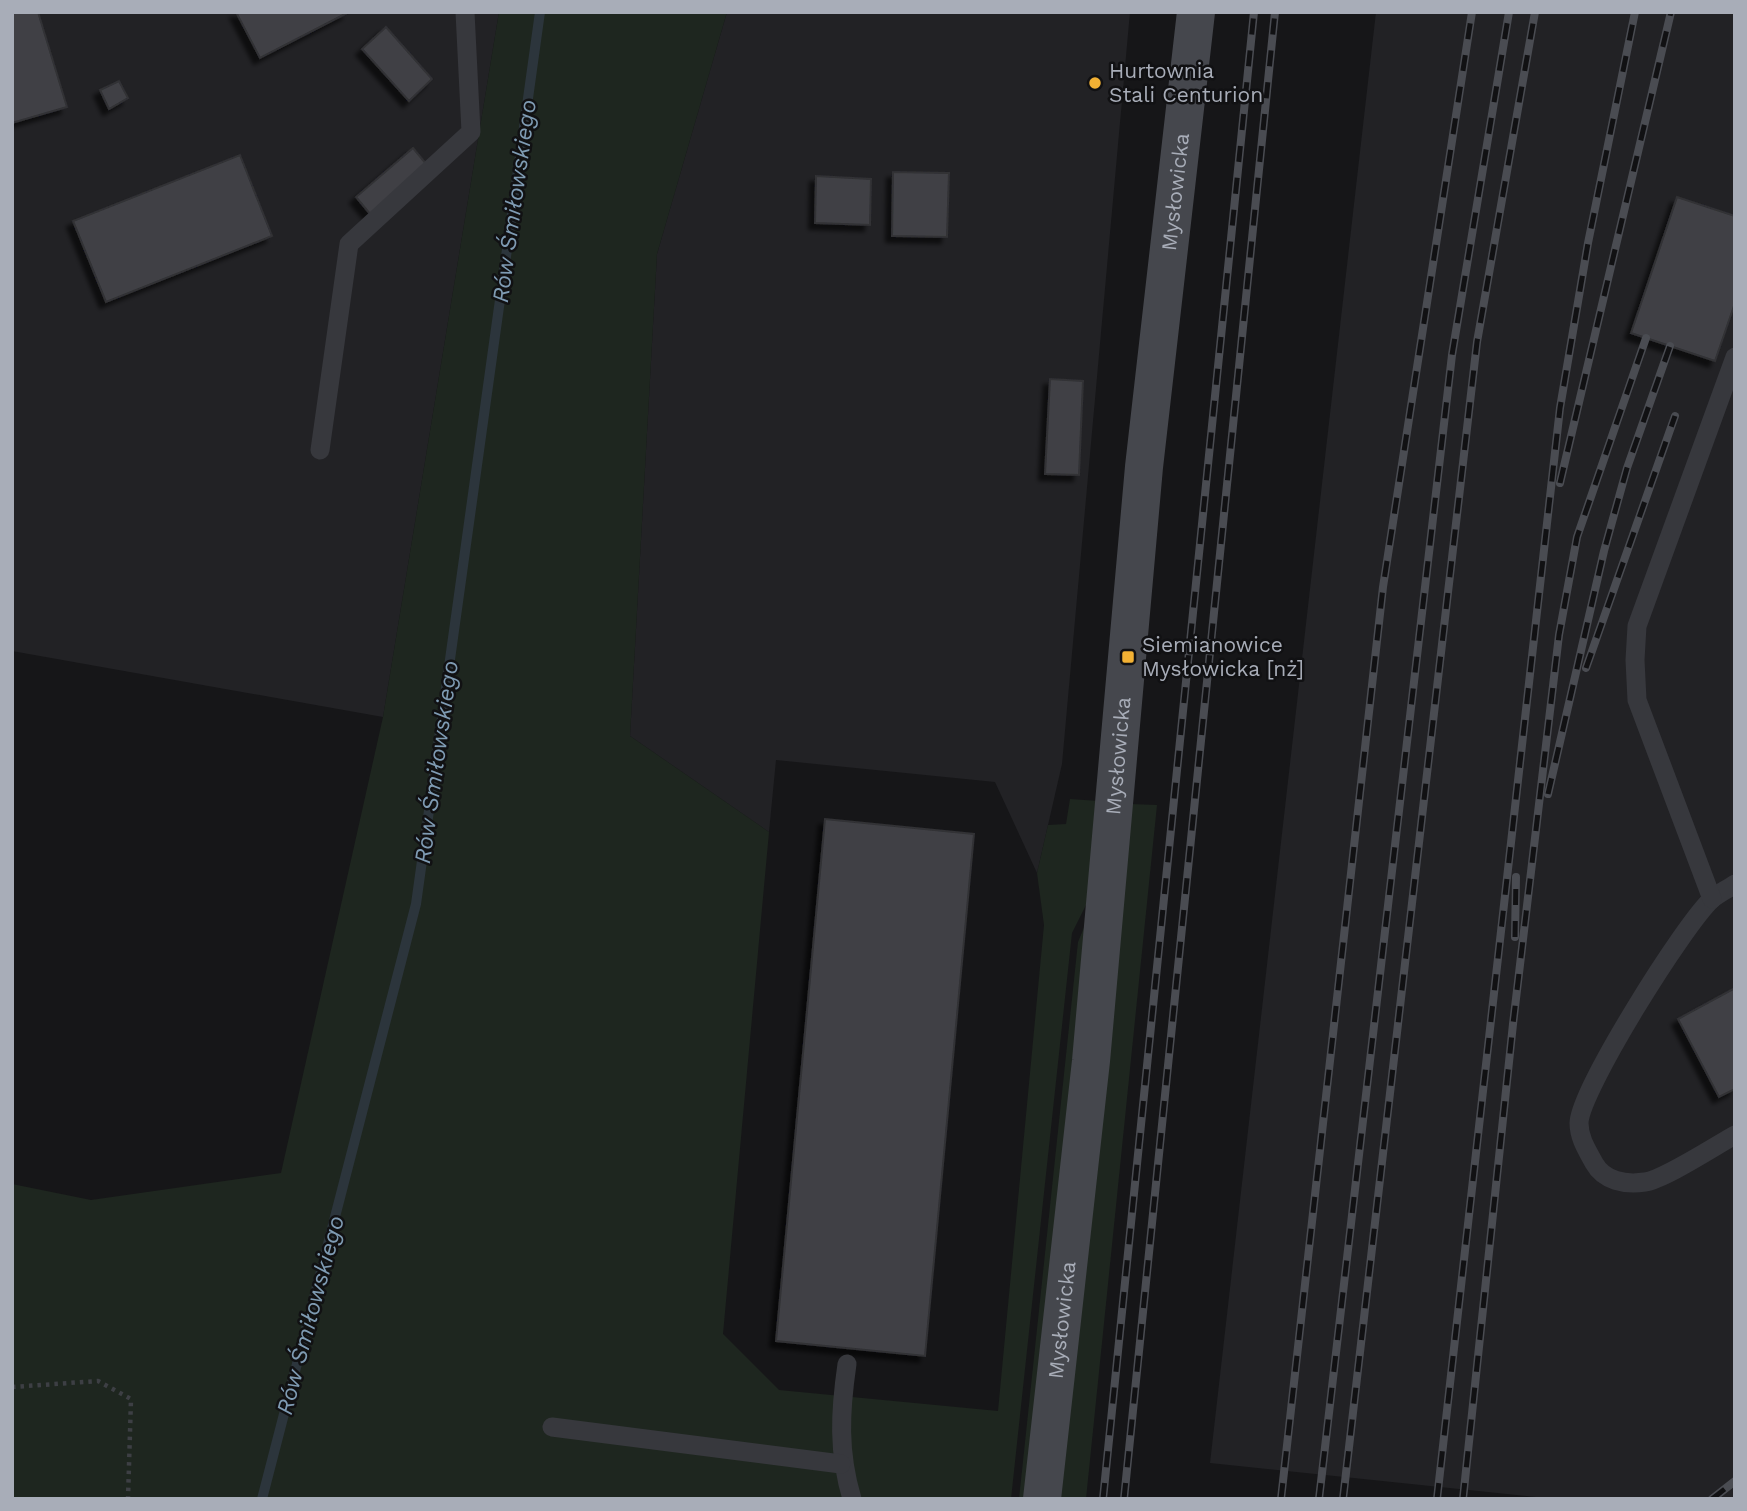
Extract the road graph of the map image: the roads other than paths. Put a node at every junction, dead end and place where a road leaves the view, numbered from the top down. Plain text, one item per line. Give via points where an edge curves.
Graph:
1 (465, 12) edge
2 (1196, 12) edge
3 (1735, 357) edge
4 (320, 450) dead end
5 (1735, 884) edge
6 (1712, 899) junction
7 (1735, 1135) edge
8 (847, 1364) dead end
9 (552, 1427) dead end
10 (841, 1464) junction
11 (852, 1499) edge
12 (1042, 1499) edge

1 - 4 lane via 471,132 349,244
2 - 12 street, Mysłowicka via 1144,467 1091,1060
3 - 6 lane via 1637,626 1634,660 1637,700
5 - 6 lane
6 - 7 lane via 1679,940 1595,1077 1579,1123 1582,1142 1598,1170 1617,1182 1647,1182
8 - 10 lane
9 - 10 lane
10 - 11 lane

